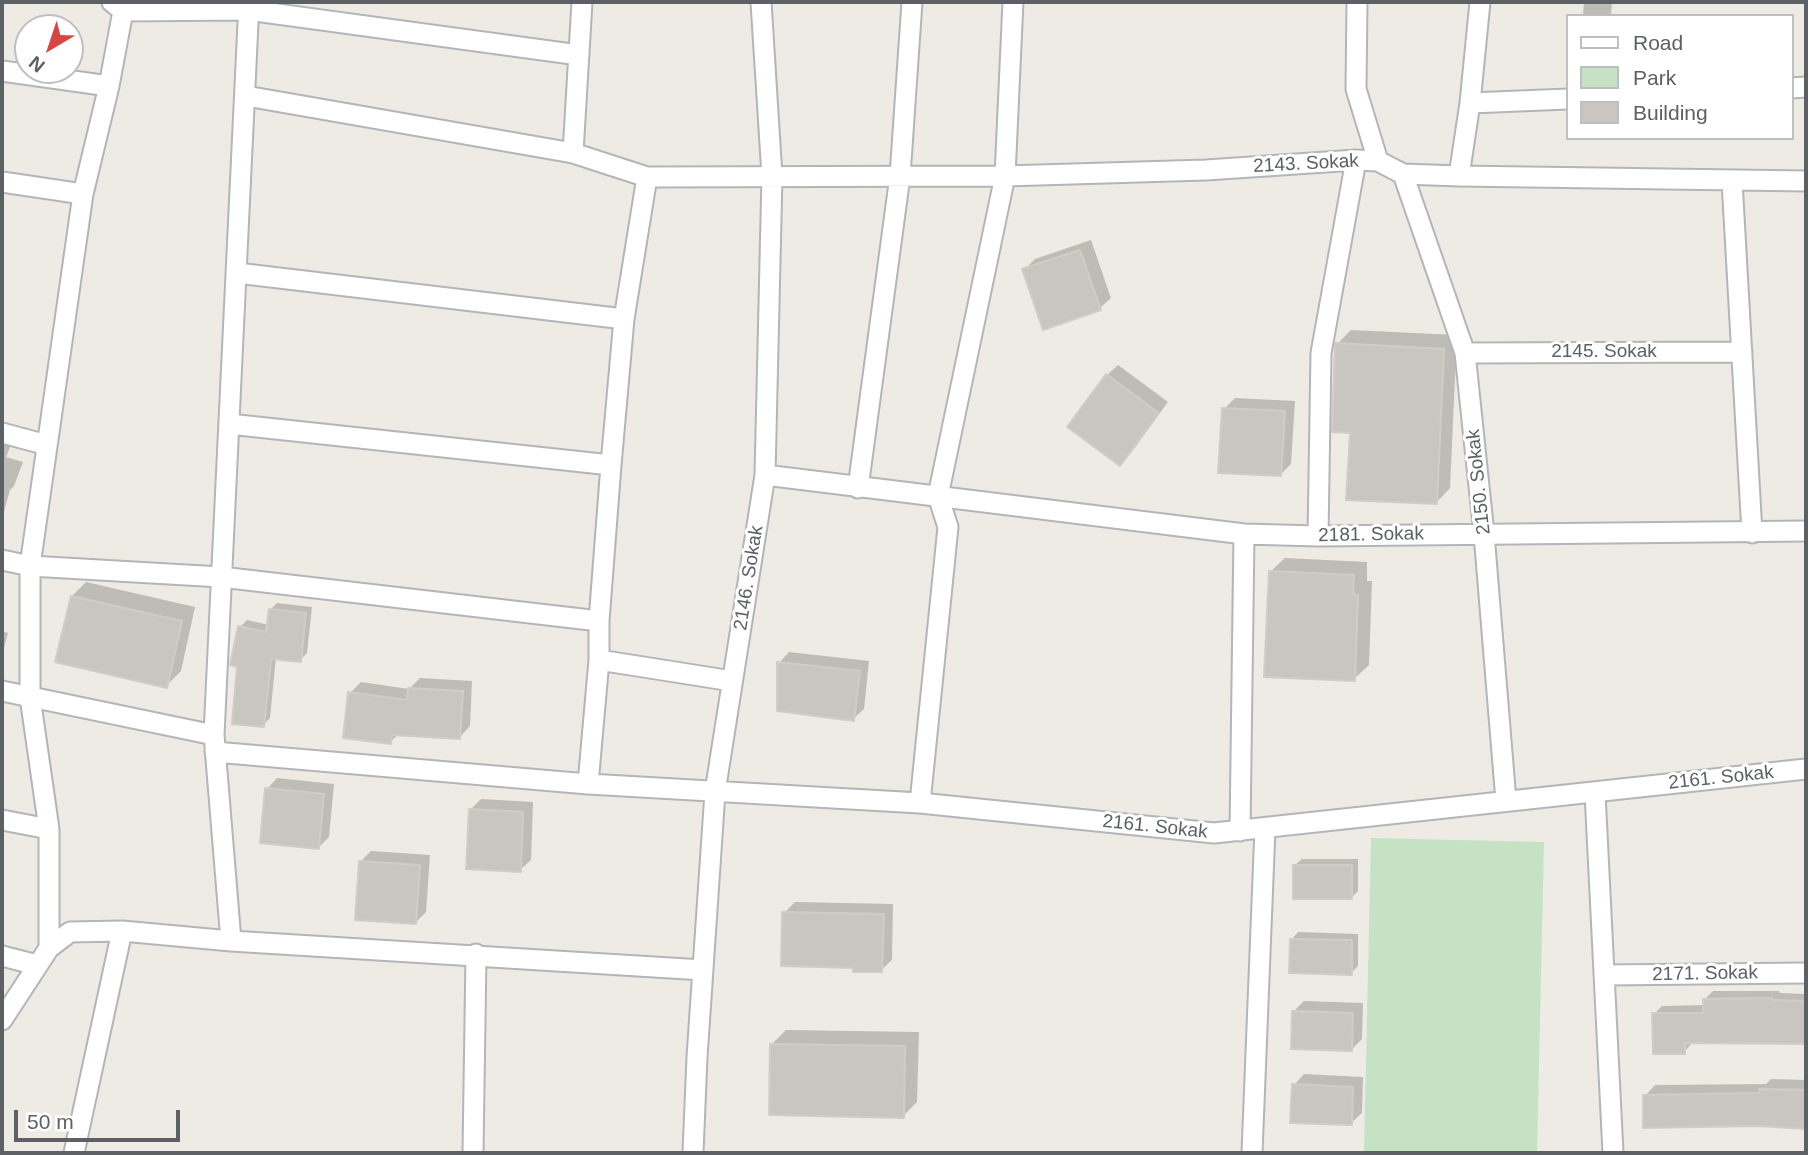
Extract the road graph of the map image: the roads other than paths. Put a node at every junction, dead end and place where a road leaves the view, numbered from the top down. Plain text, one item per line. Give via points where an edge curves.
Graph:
1 (582, 2) edge
2 (761, 2) edge
3 (912, 2) edge
4 (1013, 2) edge
5 (1357, 2) edge
6 (1480, 2) edge
7 (118, 6) edge
8 (248, 6) edge
9 (579, 55) junction
10 (2, 71) edge
11 (109, 86) junction
12 (246, 96) junction
13 (1566, 99) edge
14 (1470, 103) junction
15 (573, 153) junction
16 (1356, 160) junction
17 (1378, 161) junction
18 (1404, 174) junction
19 (772, 176) junction
20 (900, 176) junction
21 (1006, 176) junction
22 (1459, 176) junction
23 (647, 177) junction
24 (1732, 181) junction
25 (1806, 181) edge
26 (2, 182) edge
27 (83, 194) junction
28 (237, 273) junction
29 (624, 319) junction
30 (1742, 352) junction
31 (1465, 353) junction
32 (229, 424) junction
33 (2, 433) edge
34 (47, 445) junction
35 (611, 465) junction
36 (765, 475) junction
37 (858, 488) junction
38 (938, 495) junction
39 (1806, 531) edge
40 (1752, 533) junction
41 (1244, 534) junction
42 (1484, 534) junction
43 (1318, 536) junction
44 (2, 560) edge
45 (30, 566) junction
46 (221, 576) junction
47 (599, 621) junction
48 (599, 660) junction
49 (732, 681) junction
50 (2, 691) edge
51 (30, 697) junction
52 (214, 743) junction
53 (1806, 769) edge
54 (588, 784) junction
55 (715, 792) junction
56 (1595, 793) junction
57 (1506, 801) junction
58 (920, 803) junction
59 (2, 820) edge
60 (1265, 828) junction
61 (49, 830) junction
62 (1240, 831) junction
63 (122, 931) junction
64 (231, 941) junction
65 (49, 948) junction
66 (476, 954) junction
67 (2, 956) edge
68 (37, 965) junction
69 (703, 970) junction
70 (1806, 972) edge
71 (1604, 975) junction
72 (2, 1020) edge
73 (74, 1153) edge
74 (473, 1153) edge
75 (694, 1153) edge
76 (1252, 1153) edge
77 (1613, 1153) edge

1 - 9 street
2 - 19 street, 2146. Sokak
3 - 20 street
4 - 21 street
5 - 17 street via 1356,89
6 - 14 street
7 - 8 street
7 - 11 street
8 - 9 street
8 - 12 street
9 - 15 street
10 - 11 street
11 - 27 street
12 - 15 street, 2143. Sokak
12 - 28 street
13 - 14 street
14 - 22 street
15 - 23 street, 2143. Sokak
16 - 17 street, 2143. Sokak
16 - 21 street, 2143. Sokak
16 - 43 street via 1321,353
17 - 18 street, 2143. Sokak
18 - 22 street, 2143. Sokak
18 - 31 street, 2150. Sokak
19 - 20 street, 2143. Sokak
19 - 23 street, 2143. Sokak
19 - 36 street, 2146. Sokak
20 - 21 street, 2143. Sokak
20 - 37 street
21 - 38 street
22 - 24 street, 2143. Sokak
23 - 29 street
24 - 25 street, 2143. Sokak
24 - 30 street
26 - 27 street
27 - 34 street
28 - 29 street
28 - 32 street
29 - 35 street
30 - 31 street, 2145. Sokak
30 - 40 street
31 - 42 street, 2150. Sokak
32 - 35 street
32 - 46 street
33 - 34 street
34 - 45 street
35 - 47 street
36 - 37 street, 2181. Sokak
36 - 49 street, 2146. Sokak
37 - 38 street, 2181. Sokak
38 - 41 street, 2181. Sokak
38 - 58 street via 948,527
39 - 40 street, 2181. Sokak
40 - 42 street, 2181. Sokak
41 - 43 street, 2181. Sokak
41 - 62 street
42 - 43 street, 2181. Sokak
42 - 57 street, 2150. Sokak
44 - 45 street
45 - 46 street
45 - 51 street
46 - 47 street
46 - 52 street
47 - 48 street
48 - 49 street
48 - 54 street
49 - 55 street, 2146. Sokak
50 - 51 street, 2161. Sokak
51 - 52 street, 2161. Sokak
51 - 61 street
52 - 54 street, 2161. Sokak
52 - 64 street
53 - 56 street, 2161. Sokak
54 - 55 street, 2161. Sokak
55 - 58 street, 2161. Sokak
55 - 69 street, 2146. Sokak
56 - 57 street, 2161. Sokak
56 - 71 street
57 - 60 street, 2161. Sokak
58 - 62 street, 2161. Sokak via 1214,833
59 - 61 street
60 - 62 street, 2161. Sokak
60 - 76 street
61 - 65 street
63 - 64 street
63 - 65 street via 70,932
63 - 73 street
64 - 66 street
65 - 68 street
66 - 69 street
66 - 74 street
67 - 68 street
68 - 72 street
69 - 75 street, 2146. Sokak
70 - 71 street, 2171. Sokak
71 - 77 street

